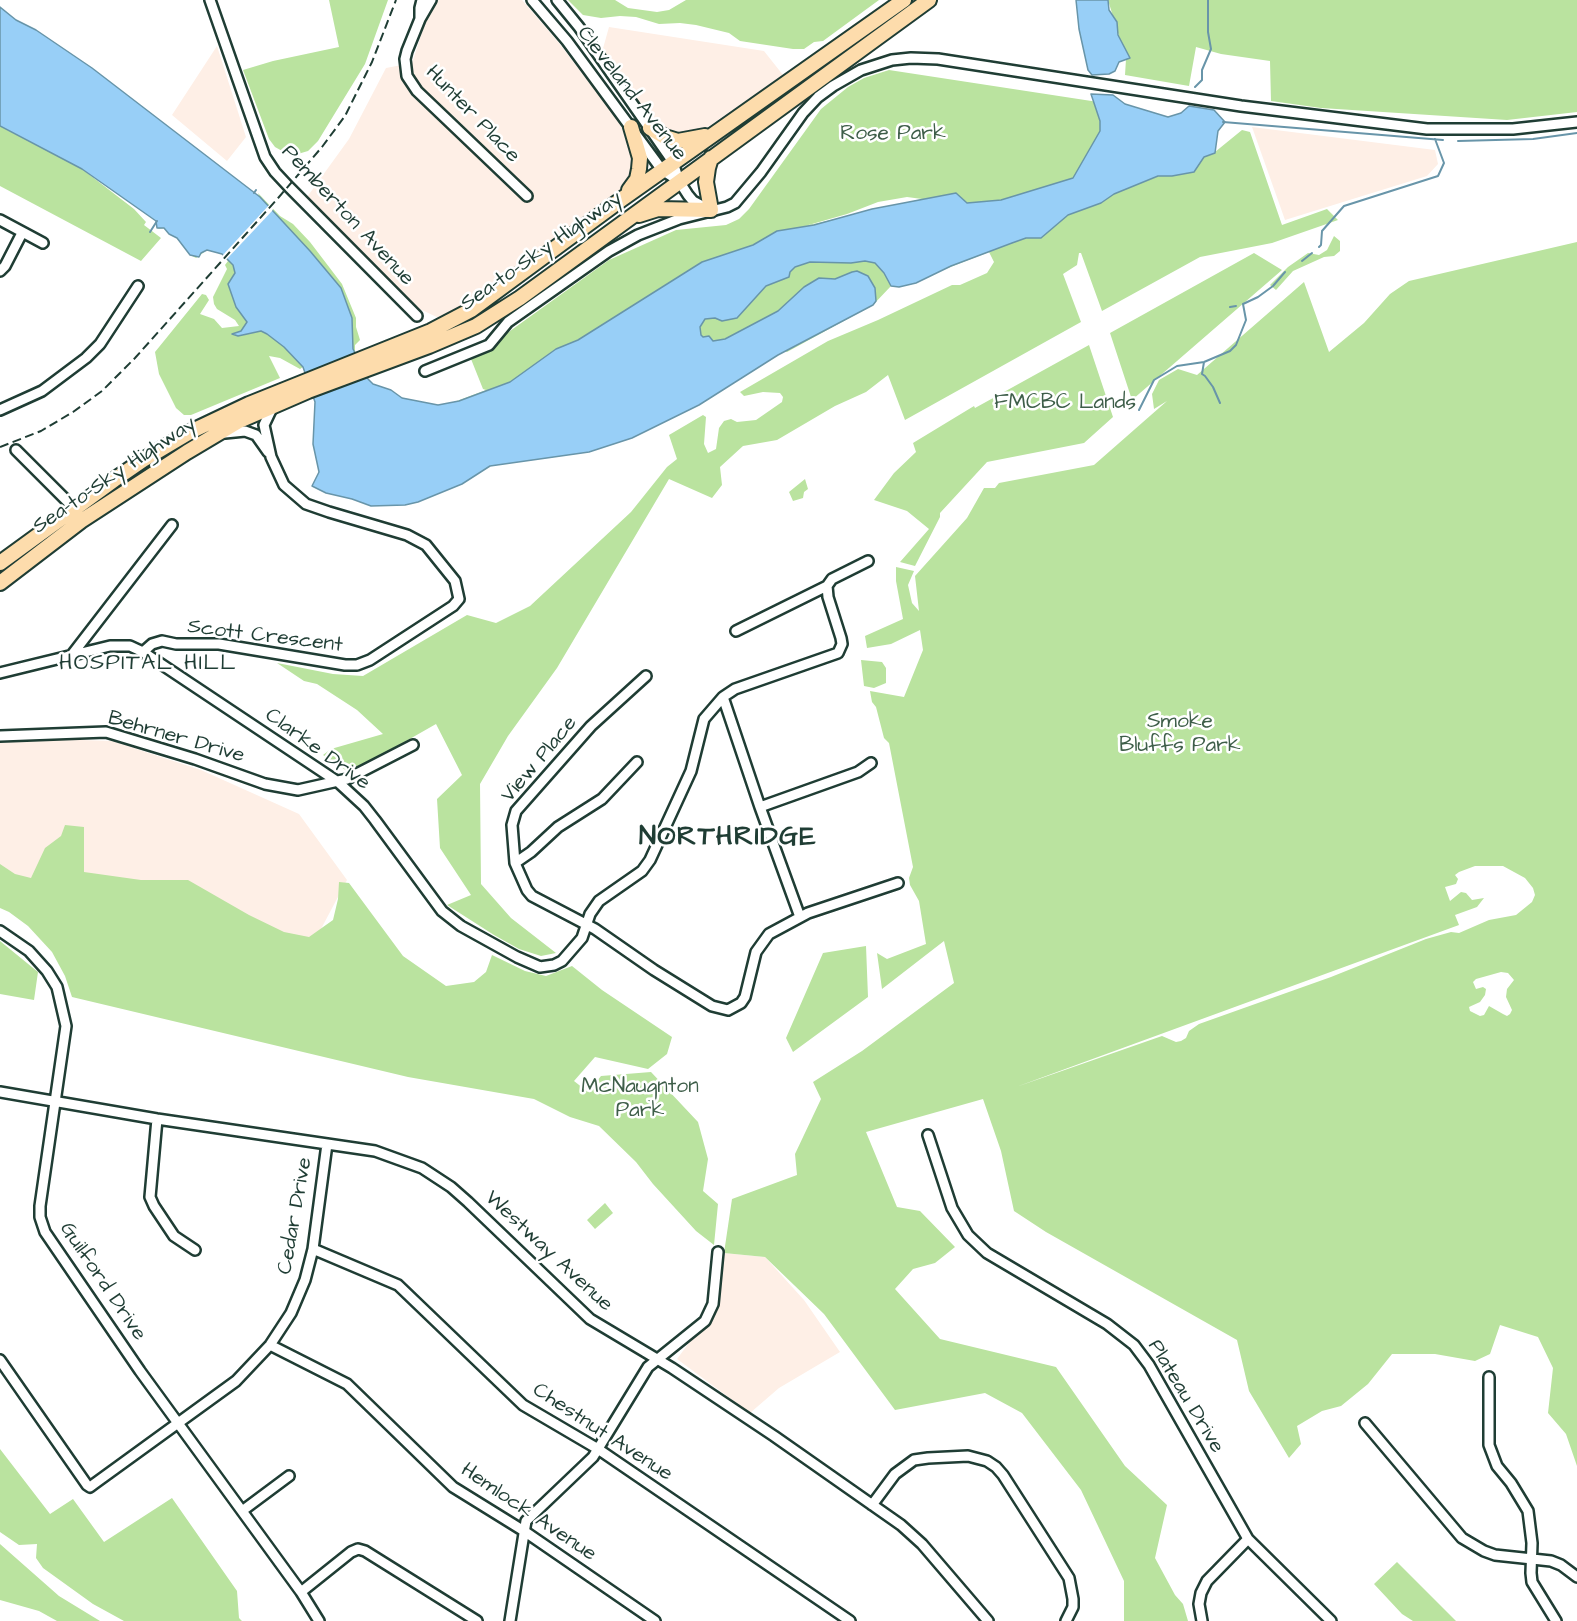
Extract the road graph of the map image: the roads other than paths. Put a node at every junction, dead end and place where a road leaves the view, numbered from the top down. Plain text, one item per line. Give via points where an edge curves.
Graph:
1 (210, 0) edge
2 (422, 0) edge
3 (432, 0) edge
4 (532, 0) edge
5 (557, 0) edge
6 (904, 0) edge
7 (929, 0) edge
8 (420, 20) junction
9 (1577, 122) edge
10 (631, 127) junction
11 (650, 128) junction
12 (721, 130) junction
13 (711, 158) junction
14 (668, 166) junction
15 (679, 181) junction
16 (526, 196) dead end
17 (622, 199) junction
18 (711, 210) junction
19 (0, 220) edge
20 (621, 223) junction
21 (22, 233) junction
22 (43, 243) dead end
23 (0, 271) edge
24 (138, 286) dead end
25 (417, 316) dead end
26 (372, 361) junction
27 (425, 371) dead end
28 (306, 386) junction
29 (273, 406) junction
30 (0, 410) edge
31 (216, 434) junction
32 (16, 450) dead end
33 (271, 457) junction
34 (74, 508) junction
35 (172, 525) dead end
36 (868, 561) dead end
37 (0, 563) edge
38 (0, 572) edge
39 (0, 583) edge
40 (827, 586) junction
41 (736, 630) dead end
42 (143, 652) junction
43 (71, 656) junction
44 (0, 673) edge
45 (646, 676) dead end
46 (723, 697) junction
47 (0, 736) edge
48 (413, 745) dead end
49 (637, 762) dead end
50 (871, 764) dead end
51 (338, 782) junction
52 (760, 807) junction
53 (515, 863) junction
54 (898, 883) dead end
55 (800, 916) junction
56 (586, 925) junction
57 (0, 931) edge
58 (0, 1092) edge
59 (56, 1101) junction
60 (157, 1119) junction
61 (928, 1135) dead end
62 (327, 1144) junction
63 (313, 1249) junction
64 (195, 1250) dead end
65 (718, 1252) dead end
66 (270, 1345) junction
67 (0, 1360) edge
68 (656, 1360) junction
69 (1489, 1377) dead end
70 (1365, 1423) dead end
71 (178, 1424) junction
72 (598, 1449) junction
73 (289, 1476) dead end
74 (872, 1505) junction
75 (242, 1511) junction
76 (524, 1531) junction
77 (1248, 1539) junction
78 (1532, 1559) junction
79 (1577, 1577) edge
80 (301, 1592) junction
81 (638, 1616) edge
82 (319, 1621) edge
83 (477, 1621) edge
84 (510, 1621) edge
85 (655, 1621) edge
86 (850, 1621) edge
87 (988, 1621) edge
88 (1066, 1621) edge
89 (1202, 1621) edge
90 (1331, 1621) edge
91 (1556, 1621) edge

1 - 25 street, Pemberton Avenue via 265,157 289,187
2 - 8 street, Hunter Place
3 - 8 street, Hunter Place
4 - 10 street, Cleveland Avenue
5 - 11 street, Cleveland Avenue
6 - 12 highway, Sea-to-Sky Highway
7 - 13 highway, Sea-to-Sky Highway
8 - 16 street, Hunter Place via 405,59 407,76
9 - 18 street via 1513,129 1427,129 911,58 861,70 833,86 803,113 735,203
10 - 14 street, Cleveland Avenue
10 - 17 highway via 640,158 639,169 637,179
11 - 12 highway via 678,141
11 - 14 street, Cleveland Avenue
12 - 14 highway, Sea-to-Sky Highway
13 - 15 highway, Sea-to-Sky Highway
13 - 18 highway via 706,182
14 - 15 street, Cleveland Avenue
14 - 17 highway, Sea-to-Sky Highway
15 - 18 street, Cleveland Avenue via 693,201
15 - 20 highway, Sea-to-Sky Highway
17 - 26 highway, Sea-to-Sky Highway via 471,310
18 - 20 highway via 658,209
18 - 27 street via 638,235 609,251 508,322 489,345
19 - 21 street
20 - 26 highway, Sea-to-Sky Highway via 476,326 429,346
21 - 22 street
21 - 23 street
24 - 30 street via 100,344 86,358 42,390
26 - 28 highway, Sea-to-Sky Highway
28 - 29 highway, Sea-to-Sky Highway
28 - 34 highway, Sea-to-Sky Highway via 249,404 190,432
29 - 31 highway, Sea-to-Sky Highway
29 - 33 street, Scott Crescent via 264,425
31 - 33 street via 245,431 256,435
31 - 34 highway via 180,449 89,504
31 - 39 highway, Sea-to-Sky Highway via 81,521
32 - 34 street
33 - 42 street, Scott Crescent via 284,484 306,504 407,535 426,545 455,581 459,599 357,665 195,642 176,644 162,640
34 - 37 highway, Sea-to-Sky Highway
34 - 38 highway via 74,518
35 - 43 street
36 - 40 street via 832,579
40 - 41 street
40 - 46 street via 842,638 840,649 832,656 735,689
42 - 43 street, Clarke Drive via 130,646 110,646
42 - 51 street, Clarke Drive
43 - 44 street, Clarke Drive
45 - 53 street, View Place via 591,726 519,806 512,825
46 - 52 street
46 - 56 street, Clarke Drive via 704,719 691,771 651,860 642,871 599,901
47 - 51 street, Behrner Drive via 106,732 288,790 308,790
48 - 51 street, Behrner Drive
49 - 53 street via 602,799 558,827
50 - 52 street
51 - 56 street, Clarke Drive via 364,806 442,911 461,926 540,967 562,961 577,946
52 - 55 street
53 - 56 street, View Place via 532,896
54 - 55 street
55 - 56 street, View Place via 765,937 756,952 745,997 728,1010 712,1006
57 - 59 street, Guilford Drive via 38,960 57,987 66,1026
58 - 59 street, Westway Avenue
59 - 60 street, Westway Avenue
59 - 71 street, Guilford Drive via 40,1206 45,1232
60 - 62 street, Westway Avenue
60 - 64 street via 150,1197 174,1236
61 - 77 street, Plateau Drive via 952,1208 977,1245 1107,1324 1142,1354
62 - 63 street, Cedar Drive
62 - 68 street, Westway Avenue via 394,1156 437,1176 579,1310
63 - 66 street, Cedar Drive via 291,1313
63 - 72 street, Chestnut Avenue via 398,1285 523,1406
65 - 68 street via 710,1313
66 - 71 street, Cedar Drive via 236,1381
66 - 76 street, Hemlock Avenue via 347,1384 453,1487
67 - 71 street, Cedar Drive via 90,1487
68 - 72 street
68 - 74 street, Westway Avenue
69 - 78 street via 1489,1445 1497,1466 1528,1511
70 - 78 street via 1462,1538 1495,1555
71 - 75 street, Guilford Drive
72 - 76 street via 589,1463 531,1515
72 - 86 street, Chestnut Avenue
73 - 75 street
74 - 87 street, Westway Avenue via 914,1535
74 - 88 street via 895,1474 914,1460 968,1456 987,1461 1003,1475 1069,1578 1073,1607
75 - 80 street, Guilford Drive
76 - 81 street, Hemlock Avenue
76 - 84 street
77 - 89 street via 1207,1581 1199,1604
77 - 90 street, Plateau Drive
78 - 79 street via 1561,1565
78 - 91 street via 1532,1582
80 - 82 street, Guilford Drive
80 - 83 street via 351,1552 365,1551
81 - 85 street, Hemlock Avenue

